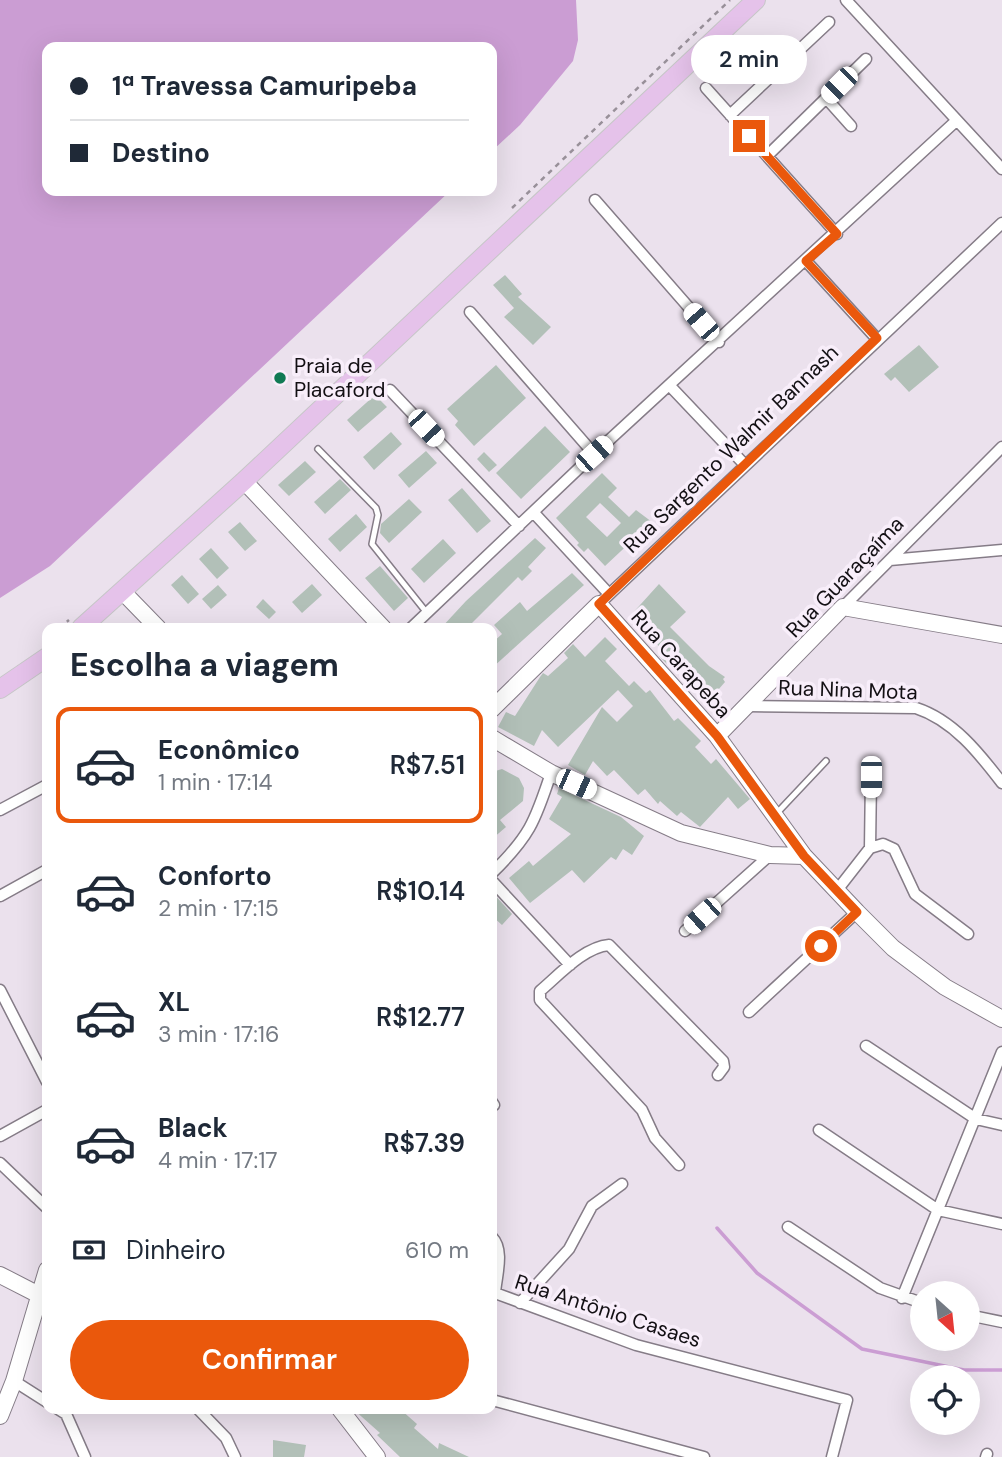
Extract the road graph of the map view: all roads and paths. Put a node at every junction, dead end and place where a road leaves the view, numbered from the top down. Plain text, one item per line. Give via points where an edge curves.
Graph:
1 (757, 0) edge
2 (846, 0) edge
3 (830, 22) dead end
4 (866, 58) dead end
5 (706, 88) dead end
6 (826, 98) junction
7 (730, 115) junction
8 (956, 121) junction
9 (851, 126) dead end
10 (767, 156) junction
11 (1002, 169) edge
12 (595, 201) dead end
13 (1002, 223) edge
14 (837, 234) junction
15 (806, 261) junction
16 (470, 312) dead end
17 (877, 338) junction
18 (719, 342) junction
19 (670, 386) junction
20 (390, 390) dead end
21 (1002, 447) edge
22 (318, 449) dead end
23 (594, 454) junction
24 (745, 465) junction
25 (244, 481) junction
26 (534, 513) junction
27 (519, 526) junction
28 (1002, 550) edge
29 (890, 560) junction
30 (123, 592) junction
31 (604, 599) junction
32 (843, 607) junction
33 (427, 613) junction
34 (87, 623) edge
35 (153, 623) edge
36 (378, 623) edge
37 (416, 623) edge
38 (1002, 635) edge
39 (42, 660) edge
40 (0, 689) edge
41 (497, 704) edge
42 (748, 706) junction
43 (717, 736) junction
44 (497, 741) edge
45 (826, 761) dead end
46 (551, 773) junction
47 (871, 777) dead end
48 (1002, 783) edge
49 (42, 788) edge
50 (0, 810) edge
51 (776, 814) junction
52 (870, 848) junction
53 (770, 855) junction
54 (804, 856) junction
55 (497, 868) edge
56 (42, 873) edge
57 (497, 886) edge
58 (838, 889) junction
59 (0, 896) edge
60 (857, 912) junction
61 (685, 931) dead end
62 (968, 934) dead end
63 (570, 965) junction
64 (0, 990) edge
65 (749, 1012) dead end
66 (1002, 1019) edge
67 (866, 1046) dead end
68 (1002, 1052) edge
69 (42, 1072) edge
70 (718, 1075) dead end
71 (42, 1113) edge
72 (976, 1119) junction
73 (1002, 1125) edge
74 (820, 1130) dead end
75 (0, 1136) edge
76 (0, 1163) edge
77 (679, 1165) dead end
78 (622, 1184) dead end
79 (42, 1204) edge
80 (938, 1210) junction
81 (1002, 1224) edge
82 (788, 1227) dead end
83 (497, 1243) edge
84 (497, 1266) edge
85 (0, 1275) edge
86 (42, 1285) edge
87 (39, 1294) junction
88 (497, 1295) edge
89 (902, 1298) junction
90 (910, 1300) edge
91 (520, 1303) junction
92 (980, 1317) edge
93 (1002, 1322) edge
94 (14, 1381) junction
95 (42, 1399) edge
96 (497, 1401) edge
97 (67, 1414) edge
98 (203, 1414) edge
99 (345, 1414) edge
100 (0, 1416) edge
101 (85, 1457) edge
102 (235, 1457) edge
103 (377, 1457) edge
104 (704, 1457) edge
105 (832, 1457) edge

1 - 25 main road
2 - 8 street
3 - 7 street
4 - 6 street
5 - 7 street
6 - 9 street
6 - 10 street
7 - 10 street
8 - 11 street
8 - 14 street
10 - 14 street
12 - 18 street
13 - 17 street, Rua Sargento Walmir Bannash
14 - 15 street
15 - 17 street
15 - 18 street
16 - 23 street
17 - 24 street, Rua Sargento Walmir Bannash
18 - 19 street
19 - 23 street
19 - 24 street
20 - 27 street
21 - 29 street, Rua Guaraçaíma
22 - 33 lane via 376,508 372,544
23 - 26 street
24 - 31 street, Rua Sargento Walmir Bannash
25 - 30 main road
25 - 36 main road
26 - 27 street
26 - 31 street, Rua Carapeba
27 - 33 street
28 - 29 street
29 - 32 street, Rua Guaraçaíma
30 - 34 main road
30 - 35 main road
31 - 41 main road, Rua Sargento Walmir Bannash
31 - 43 main road, Rua Carapeba
32 - 38 main road
32 - 42 main road, Rua Guaraçaíma
33 - 37 street
39 - 40 main road
42 - 43 main road, Rua Guaraçaíma
42 - 48 street, Rua Nina Mota via 916,708 951,726
43 - 51 main road, Rua Carapeba
44 - 46 main road
45 - 51 lane
46 - 53 main road via 681,833
46 - 55 street via 535,823
47 - 52 street
49 - 50 street
51 - 54 main road, Rua Carapeba
52 - 58 street
52 - 62 street via 883,844 894,849 915,894
53 - 54 main road
53 - 61 street
54 - 58 main road, Rua Carapeba
56 - 59 street
57 - 63 street
58 - 60 main road, Rua Carapeba
60 - 65 street
60 - 66 main road, Rua Carapeba via 893,948 945,987
63 - 70 street via 599,946 614,947 724,1064
63 - 77 street via 540,991 540,1000 642,1110 655,1138
64 - 69 street
67 - 72 street
68 - 72 street
71 - 75 street
72 - 73 street
72 - 80 street
74 - 80 street
76 - 79 street
78 - 91 street via 592,1206 569,1249
80 - 81 street
80 - 89 street
82 - 89 street
83 - 84 street, Rua Antônio Casaes
85 - 87 main road
86 - 87 main road
87 - 94 main road
88 - 91 street, Rua Antônio Casaes
89 - 90 street
91 - 105 street, Rua Antônio Casaes via 636,1345 848,1400
92 - 93 street
94 - 95 street
94 - 100 main road
96 - 104 street
97 - 101 street
98 - 102 street via 226,1438
99 - 103 main road

